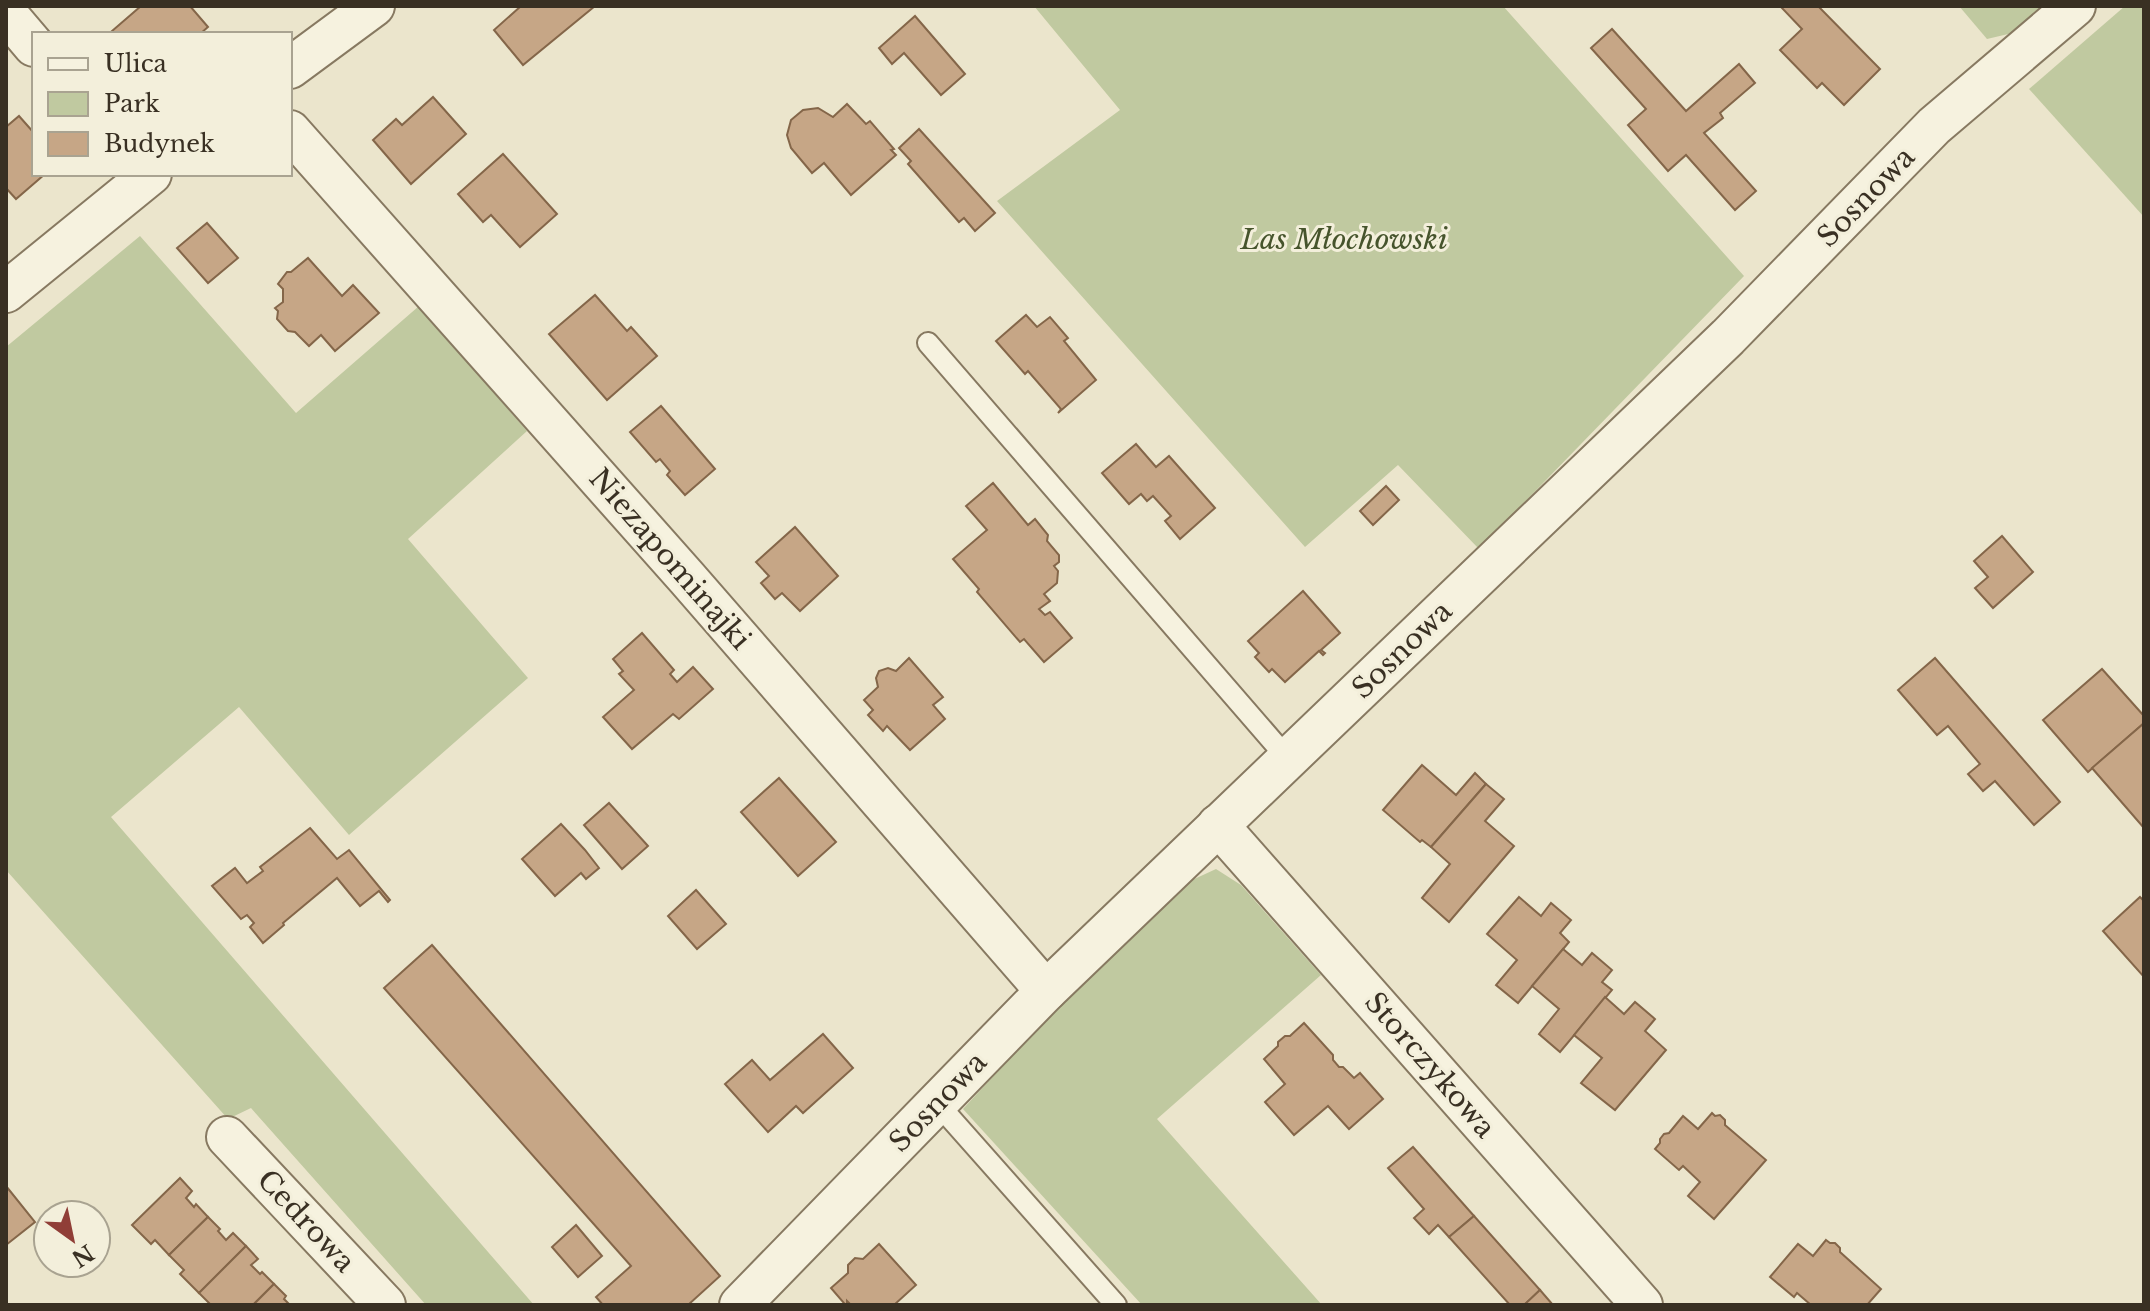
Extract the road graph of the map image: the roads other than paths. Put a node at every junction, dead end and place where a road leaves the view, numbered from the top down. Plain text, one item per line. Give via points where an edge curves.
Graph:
1 (374, 6) edge
2 (2075, 6) edge
3 (6, 13) edge
4 (32, 44) edge
5 (292, 67) edge
6 (292, 133) edge
7 (146, 176) edge
8 (6, 292) edge
9 (928, 343) dead end
10 (1288, 759) junction
11 (1218, 825) junction
12 (1046, 991) junction
13 (937, 1103) junction
14 (227, 1137) dead end
15 (745, 1303) edge
16 (385, 1305) edge
17 (1116, 1305) edge
18 (1642, 1305) edge

1 - 5 street
2 - 10 street, Sosnowa via 1934,126 1728,337
3 - 4 street
6 - 12 street, Niezapominajki
7 - 8 street
9 - 10 lane
10 - 11 street, Sosnowa
11 - 12 street, Sosnowa
11 - 18 street, Storczykowa
12 - 13 street, Sosnowa
13 - 15 street, Sosnowa
13 - 17 lane
14 - 16 street, Cedrowa

